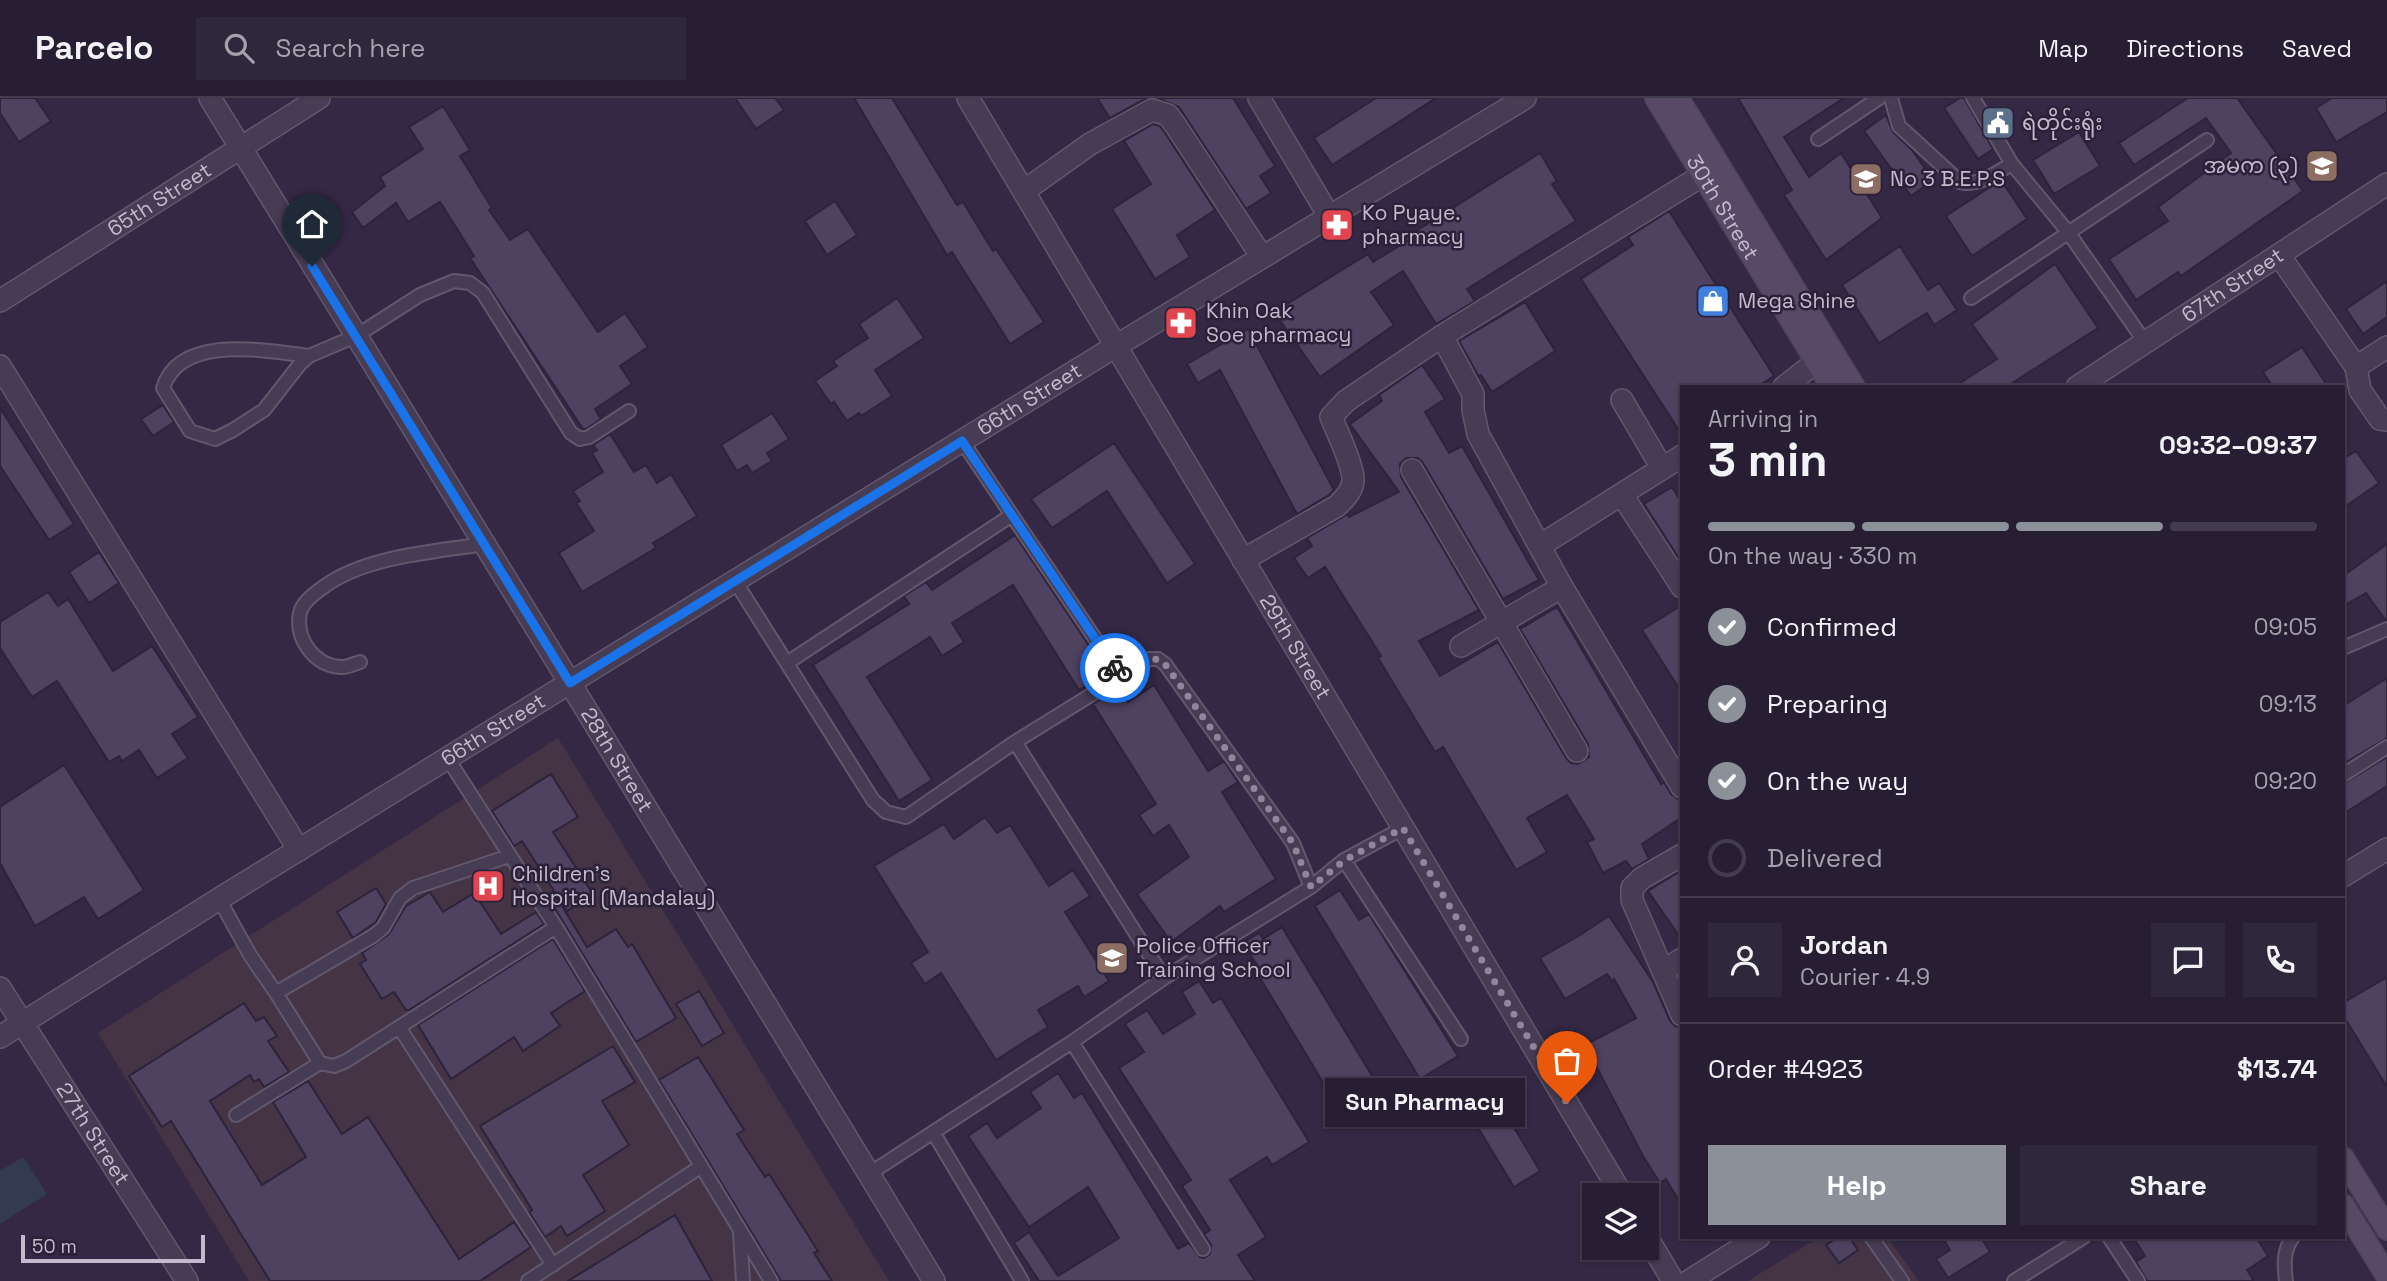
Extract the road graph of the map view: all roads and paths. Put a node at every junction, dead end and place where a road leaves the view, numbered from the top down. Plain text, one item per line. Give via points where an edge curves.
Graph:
1 (210, 98) edge
2 (968, 98) edge
3 (1259, 98) edge
4 (1525, 98) edge
5 (1656, 98) edge
6 (1678, 98) edge
7 (1879, 98) edge
8 (1891, 98) edge
9 (1973, 98) edge
10 (313, 100) edge
11 (1818, 139) dead end
12 (2207, 140) dead end
13 (240, 148) junction
14 (2011, 164) junction
15 (1703, 175) junction
16 (2387, 184) edge
17 (1024, 191) junction
18 (1329, 216) junction
19 (2068, 233) junction
20 (2279, 255) junction
21 (1262, 257) junction
22 (1971, 298) dead end
23 (0, 301) edge
24 (356, 336) junction
25 (1442, 336) junction
26 (2145, 342) junction
27 (1116, 346) junction
28 (2387, 347) edge
29 (309, 356) junction
30 (1816, 362) junction
31 (0, 366) edge
32 (2356, 366) junction
33 (1787, 385) edge
34 (1831, 385) edge
35 (1853, 385) edge
36 (2080, 385) edge
37 (1622, 400) dead end
38 (629, 411) dead end
39 (2387, 420) edge
40 (962, 441) junction
41 (1680, 457) edge
42 (1662, 468) junction
43 (1412, 470) dead end
44 (1622, 495) junction
45 (1012, 515) junction
46 (484, 544) junction
47 (1541, 545) junction
48 (1243, 560) junction
49 (735, 581) junction
50 (1680, 584) edge
51 (1562, 587) junction
52 (1500, 623) junction
53 (2387, 629) edge
54 (1461, 646) dead end
55 (2345, 647) edge
56 (360, 662) dead end
57 (787, 663) junction
58 (1121, 677) junction
59 (570, 683) junction
60 (1015, 742) junction
61 (2387, 747) edge
62 (1577, 751) dead end
63 (449, 759) junction
64 (2345, 774) edge
65 (1680, 784) edge
66 (1403, 828) junction
67 (2387, 849) edge
68 (299, 850) junction
69 (509, 856) junction
70 (1680, 856) edge
71 (1345, 860) junction
72 (2345, 875) edge
73 (1311, 887) junction
74 (219, 899) junction
75 (556, 927) junction
76 (1680, 960) edge
77 (1662, 971) junction
78 (1164, 978) junction
79 (0, 988) edge
80 (276, 993) junction
81 (1680, 1011) edge
82 (22, 1024) junction
83 (399, 1027) junction
84 (0, 1037) edge
85 (1461, 1039) dead end
86 (1072, 1042) junction
87 (320, 1063) junction
88 (236, 1115) dead end
89 (933, 1132) junction
90 (700, 1167) junction
91 (869, 1174) junction
92 (1615, 1183) edge
93 (2349, 1183) edge
94 (2345, 1208) edge
95 (2387, 1229) edge
96 (740, 1231) junction
97 (1756, 1239) edge
98 (1872, 1239) edge
99 (2081, 1239) edge
100 (2110, 1239) edge
101 (2287, 1240) edge
102 (1203, 1249) dead end
103 (1659, 1257) edge
104 (553, 1265) junction
105 (2387, 1276) edge
106 (187, 1281) edge
107 (528, 1281) edge
108 (743, 1281) edge
109 (771, 1281) edge
110 (934, 1281) edge
111 (1022, 1281) edge
112 (1673, 1281) edge
113 (1689, 1281) edge
114 (1902, 1281) edge
115 (2014, 1281) edge
116 (2138, 1281) edge
117 (2286, 1281) edge

1 - 13 street, 28th Street
2 - 17 street, 29th Street
3 - 18 street
4 - 18 street, 66th Street
5 - 15 main road, 30th Street
6 - 35 main road, 30th Street
7 - 11 lane
8 - 14 lane via 1899,126 1960,182 1982,181
9 - 14 lane
10 - 13 street, 65th Street
12 - 19 lane
13 - 23 street, 65th Street
13 - 24 street, 28th Street
14 - 19 lane
15 - 25 street
15 - 30 main road, 30th Street
16 - 20 street, 67th Street
17 - 21 street via 1090,144 1152,110 1160,111 1176,126
17 - 27 street, 29th Street
18 - 21 street, 66th Street
19 - 22 lane
19 - 26 lane
20 - 26 street, 67th Street
20 - 32 street
21 - 27 street, 66th Street
24 - 29 lane
24 - 38 lane via 420,295 454,281 470,282 484,293 571,433 580,439 589,437
24 - 46 street, 28th Street
25 - 47 street via 1473,394 1478,433
25 - 48 street via 1346,401 1331,417 1353,477 1346,498
26 - 36 street, 67th Street
27 - 40 street, 66th Street
27 - 48 street, 29th Street
28 - 32 street
29 - 29 lane via 251,349 197,354 167,376 163,388 190,431 215,439 264,410
30 - 33 street
30 - 34 main road, 30th Street
31 - 68 street
32 - 39 street via 2360,390 2380,419
37 - 42 street
40 - 45 lane
40 - 49 street, 66th Street
41 - 42 street
42 - 44 street
43 - 52 street
44 - 47 street
44 - 50 street
45 - 57 lane
45 - 58 lane
46 - 56 lane via 399,557 347,573 306,602 300,612 301,633 309,651 323,663 342,668
46 - 59 street, 28th Street
47 - 51 street
48 - 66 street, 29th Street
49 - 57 lane
49 - 59 street, 66th Street
51 - 52 street
51 - 65 street
52 - 54 street
52 - 62 street
53 - 55 lane
57 - 60 lane via 873,800 894,816 906,817
58 - 60 lane
58 - 73 lane via 1149,660 1165,664 1293,843
59 - 63 street, 66th Street
59 - 91 street, 28th Street
60 - 78 lane
61 - 64 lane
63 - 68 street, 66th Street
63 - 69 lane
66 - 71 lane
66 - 92 street, 29th Street
67 - 72 street
68 - 74 street, 66th Street
69 - 75 lane
69 - 80 lane via 413,888 400,898 383,928 373,936
70 - 77 street via 1632,888 1632,900
71 - 73 lane
71 - 85 lane
73 - 78 lane
74 - 80 lane
74 - 82 street, 66th Street
75 - 83 lane
75 - 90 lane
76 - 77 street
77 - 81 street
78 - 86 lane
79 - 82 street, 27th Street
80 - 87 lane
82 - 84 street, 66th Street
82 - 106 street, 27th Street
83 - 87 lane via 346,1061 334,1066
83 - 104 lane
86 - 89 lane
86 - 102 lane
87 - 88 lane
89 - 91 lane
89 - 111 lane
90 - 96 lane
90 - 104 lane
91 - 110 street, 28th Street
93 - 95 main road
94 - 105 main road
96 - 108 lane
96 - 109 lane
97 - 113 street
98 - 114 lane
99 - 115 lane
100 - 116 lane
101 - 117 lane
103 - 112 street
104 - 107 lane

